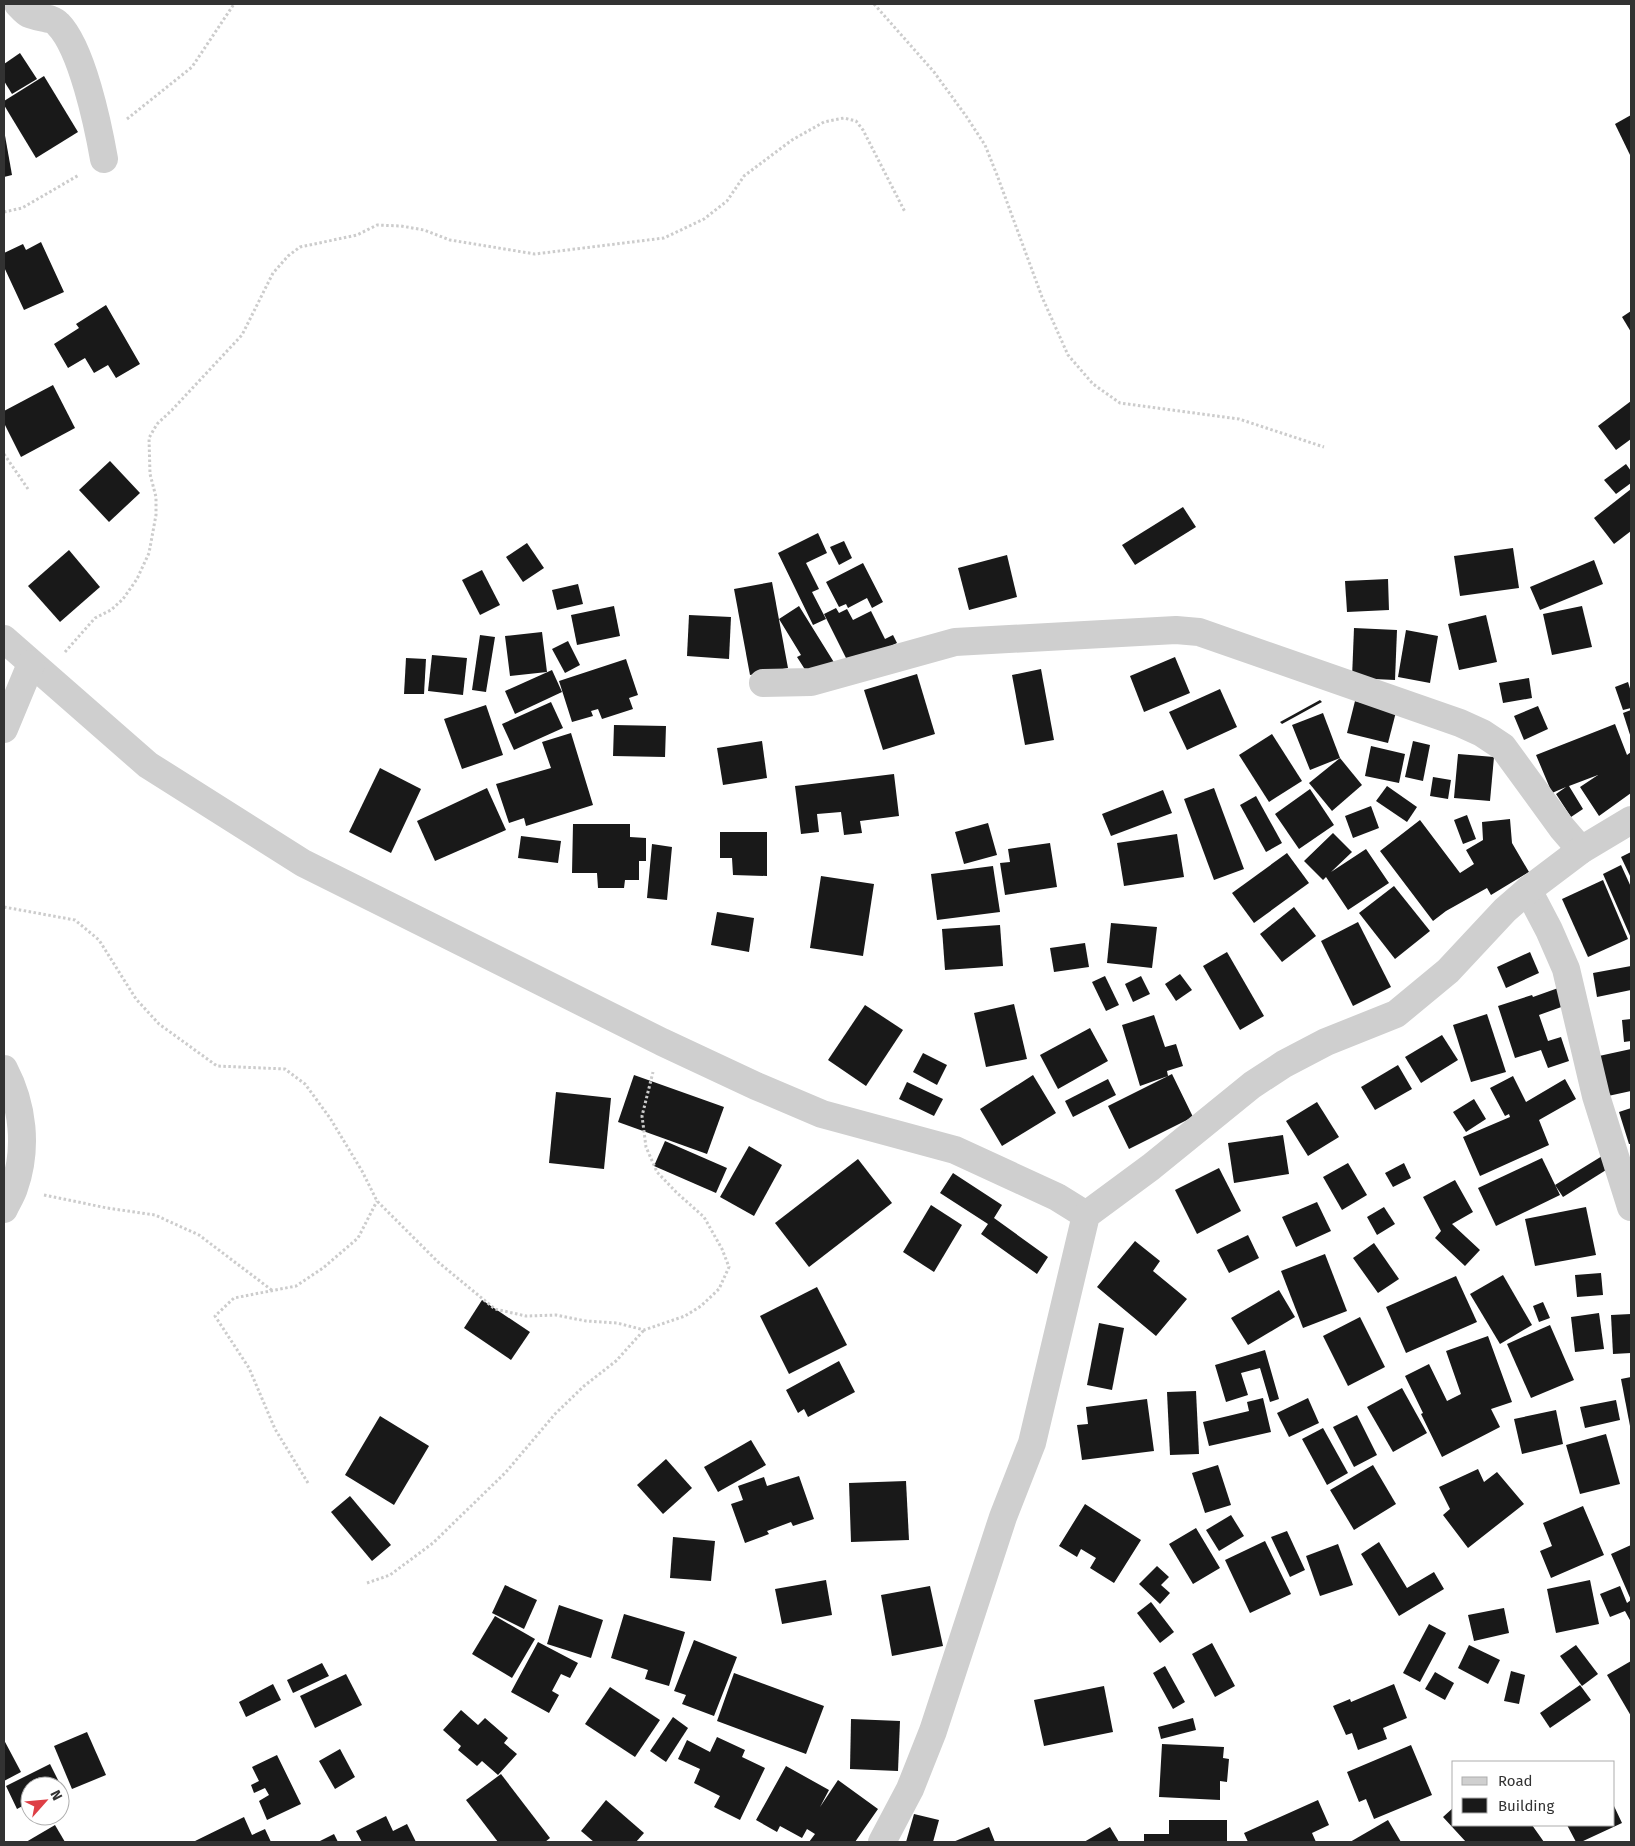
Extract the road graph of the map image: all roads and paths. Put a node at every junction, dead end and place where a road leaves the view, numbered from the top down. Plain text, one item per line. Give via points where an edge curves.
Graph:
1 (18, 4) edge
2 (234, 4) edge
3 (874, 4) edge
4 (104, 159) junction
5 (4, 212) edge
6 (905, 212) dead end
7 (1324, 447) dead end
8 (4, 454) edge
9 (28, 489) dead end
10 (4, 639) edge
11 (39, 670) junction
12 (763, 683) dead end
13 (4, 729) edge
14 (1631, 820) edge
15 (1581, 850) junction
16 (1528, 890) junction
17 (4, 907) edge
18 (662, 1042) junction
19 (4, 1069) edge
20 (9, 1199) edge
21 (377, 1202) junction
22 (1631, 1207) edge
23 (1086, 1215) junction
24 (273, 1291) junction
25 (644, 1330) junction
26 (308, 1483) dead end
27 (367, 1583) dead end
28 (882, 1842) edge

1 - 4 street via 28,14 57,22 67,36 97,120
2 - 4 path via 192,67 128,118
3 - 7 path via 934,72 985,145 1068,355 1093,384 1120,403 1239,419
4 - 5 path via 22,208
6 - 11 path via 863,130 856,121 844,118 824,122 792,140 744,176 727,202 664,238 535,254 450,240 424,230 377,225 357,235 300,247 273,274 242,335 157,424 149,438 156,515 149,552 137,578 123,599 95,618
8 - 9 path
10 - 11 street
11 - 13 street
11 - 18 street via 148,765 303,862
12 - 15 street via 811,682 955,642 1176,630 1199,632 1482,733 1503,747
14 - 15 street
15 - 16 street
16 - 22 street via 1566,969 1596,1096
16 - 23 street via 1448,971 1396,1014 1326,1042 1284,1064 1252,1085
17 - 21 path via 75,920 99,940 136,999 159,1024 217,1066 285,1069 305,1084 362,1170
18 - 23 street via 822,1114 955,1150 1057,1197
18 - 25 path via 642,1116 646,1147 657,1172 704,1217 729,1267 719,1289 701,1306 685,1316
19 - 20 street via 14,1088 22,1128 21,1159
20 - 24 path via 155,1215 199,1235
21 - 24 path via 358,1238 323,1268 296,1286
21 - 25 path via 438,1262 495,1309 526,1316 556,1315 617,1323
23 - 28 street via 1032,1443 1003,1517 933,1731 910,1789
24 - 26 path via 234,1298 215,1316 249,1368 275,1429
25 - 27 path via 616,1361 555,1414 506,1472 433,1543 390,1575

